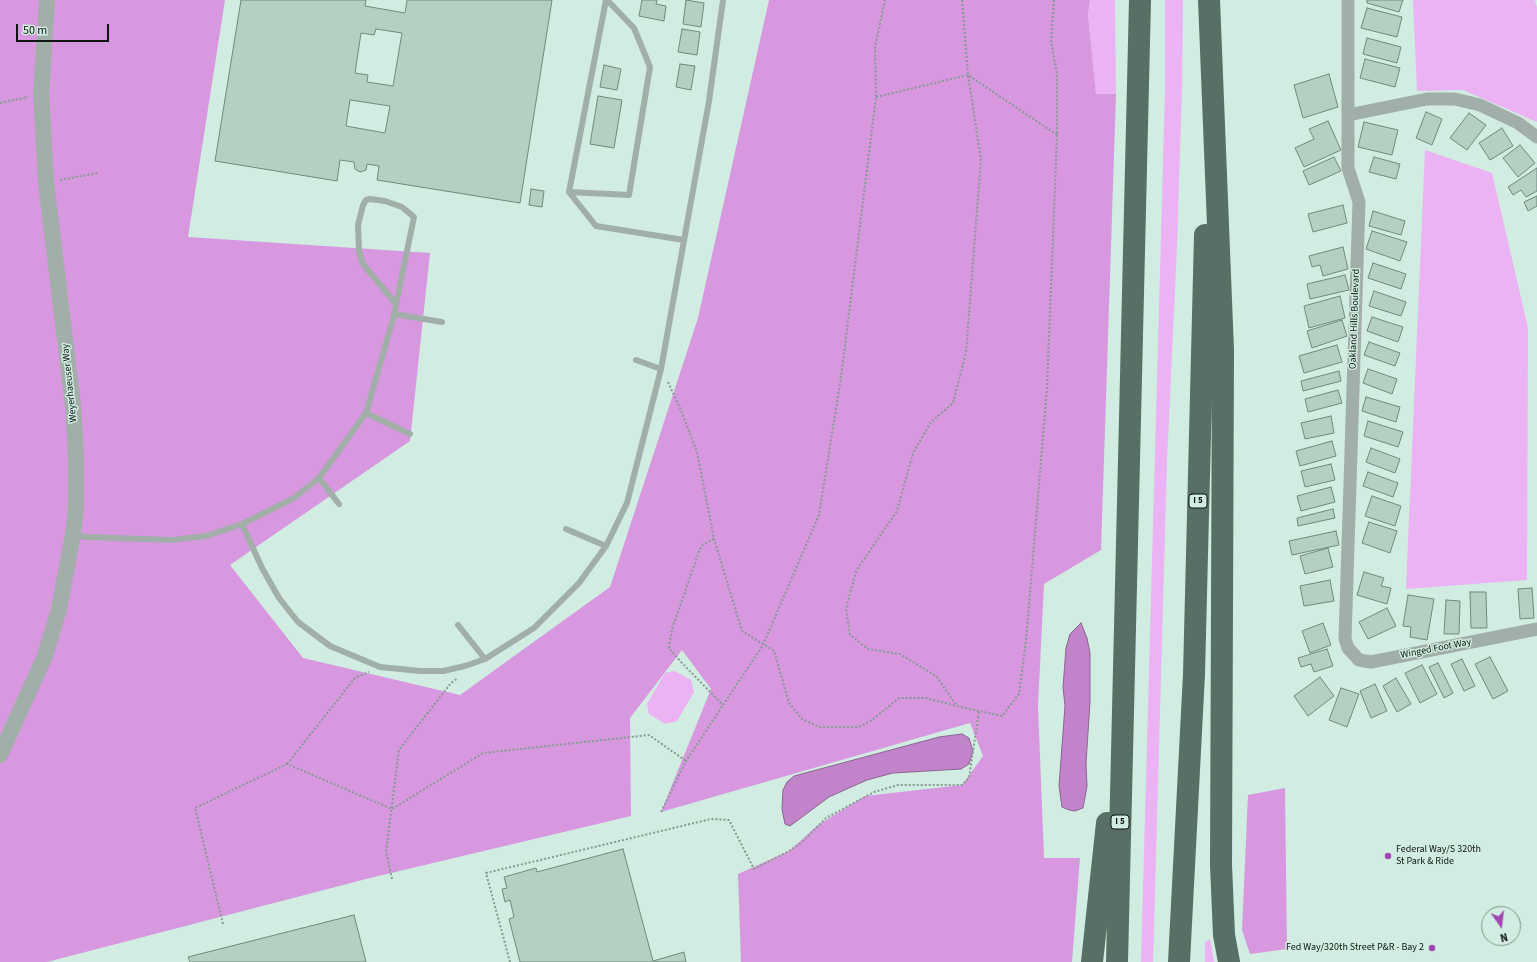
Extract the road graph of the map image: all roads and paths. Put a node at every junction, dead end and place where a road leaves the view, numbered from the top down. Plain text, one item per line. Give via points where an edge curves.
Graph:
1 (46, 0) edge
2 (607, 0) edge
3 (723, 0) edge
4 (884, 0) edge
5 (962, 0) edge
6 (1140, 0) edge
7 (1209, 0) edge
8 (1348, 0) edge
9 (1055, 1) edge
10 (1210, 39) junction
11 (968, 75) junction
12 (41, 94) junction
13 (876, 97) junction
14 (0, 103) edge
15 (1348, 115) junction
16 (1057, 135) junction
17 (1537, 137) edge
18 (98, 173) dead end
19 (46, 182) junction
20 (569, 192) junction
21 (684, 240) junction
22 (396, 304) junction
23 (394, 314) junction
24 (442, 322) dead end
25 (636, 360) dead end
26 (661, 369) junction
27 (366, 413) junction
28 (410, 434) dead end
29 (319, 478) junction
30 (339, 504) dead end
31 (242, 524) junction
32 (566, 528) dead end
33 (73, 534) junction
34 (714, 539) junction
35 (606, 546) junction
36 (458, 625) dead end
37 (1537, 629) edge
38 (1345, 640) joint
39 (763, 645) junction
40 (485, 659) junction
41 (380, 667) junction
42 (463, 675) dead end
43 (1123, 681) junction
44 (723, 705) junction
45 (957, 706) junction
46 (978, 711) junction
47 (0, 755) edge
48 (686, 761) junction
49 (287, 764) junction
50 (392, 809) junction
51 (661, 812) dead end
52 (392, 879) dead end
53 (223, 924) dead end
54 (510, 962) edge
55 (1092, 962) edge
56 (1117, 962) edge
57 (1179, 962) edge
58 (1229, 962) edge

1 - 12 street, Weyerhaeuser Way
2 - 20 lane
2 - 20 lane via 634,28 650,67 630,195
3 - 21 lane via 709,101
4 - 13 path via 875,47
5 - 11 path
6 - 43 highway, I 5
7 - 10 highway, I 5
8 - 15 street, Oakland Hills Boulevard
9 - 16 path via 1051,41 1057,74
10 - 57 highway, I 5 via 1194,674
10 - 58 highway via 1223,350 1221,865 1224,935
11 - 13 path
11 - 16 path
11 - 45 path via 980,159 966,353 953,403 931,422 913,453 897,511 856,571 846,609 850,635 868,649 900,654 936,676
12 - 14 path
12 - 19 street, Weyerhaeuser Way
13 - 39 path via 841,377 819,515
15 - 17 street via 1427,99 1455,99 1480,105 1518,123
15 - 38 street, Oakland Hills Boulevard via 1348,168 1359,202
16 - 46 path via 1047,388 1026,641 1019,694 1002,716
18 - 19 path
19 - 33 street, Weyerhaeuser Way via 73,406 76,459
20 - 21 lane via 596,226
21 - 26 lane
22 - 22 lane via 362,262 358,225 366,200 385,201 402,206 414,217
22 - 23 lane
23 - 24 lane
23 - 27 lane
25 - 26 lane
26 - 34 path via 697,452
26 - 35 lane via 627,503
27 - 28 lane
27 - 29 lane
29 - 30 lane
29 - 31 lane via 294,498
31 - 33 lane via 206,536 172,540 93,538
31 - 41 lane via 279,598 298,622 330,646
32 - 35 lane
33 - 47 street, Weyerhaeuser Way via 59,609 45,656
34 - 39 path via 742,631
34 - 44 path via 701,546 672,629 669,648
35 - 40 lane via 579,583 534,628
36 - 40 lane
37 - 38 street, Winged Foot Way via 1371,662 1359,660 1353,655
39 - 44 path
39 - 45 path via 774,651 789,703 802,719 820,726 860,727 899,698 926,698
40 - 41 lane via 443,670 400,670
41 - 49 path via 355,678
42 - 50 path via 451,683 399,750
43 - 55 highway
43 - 56 highway, I 5
44 - 48 path
45 - 46 path
46 - 54 path via 969,778 962,785 898,786 874,792 826,818 801,843 754,869 729,820 711,819 486,873
48 - 50 path via 649,735 483,753
48 - 51 path
49 - 50 path
49 - 53 path via 195,808
50 - 52 path via 386,852

